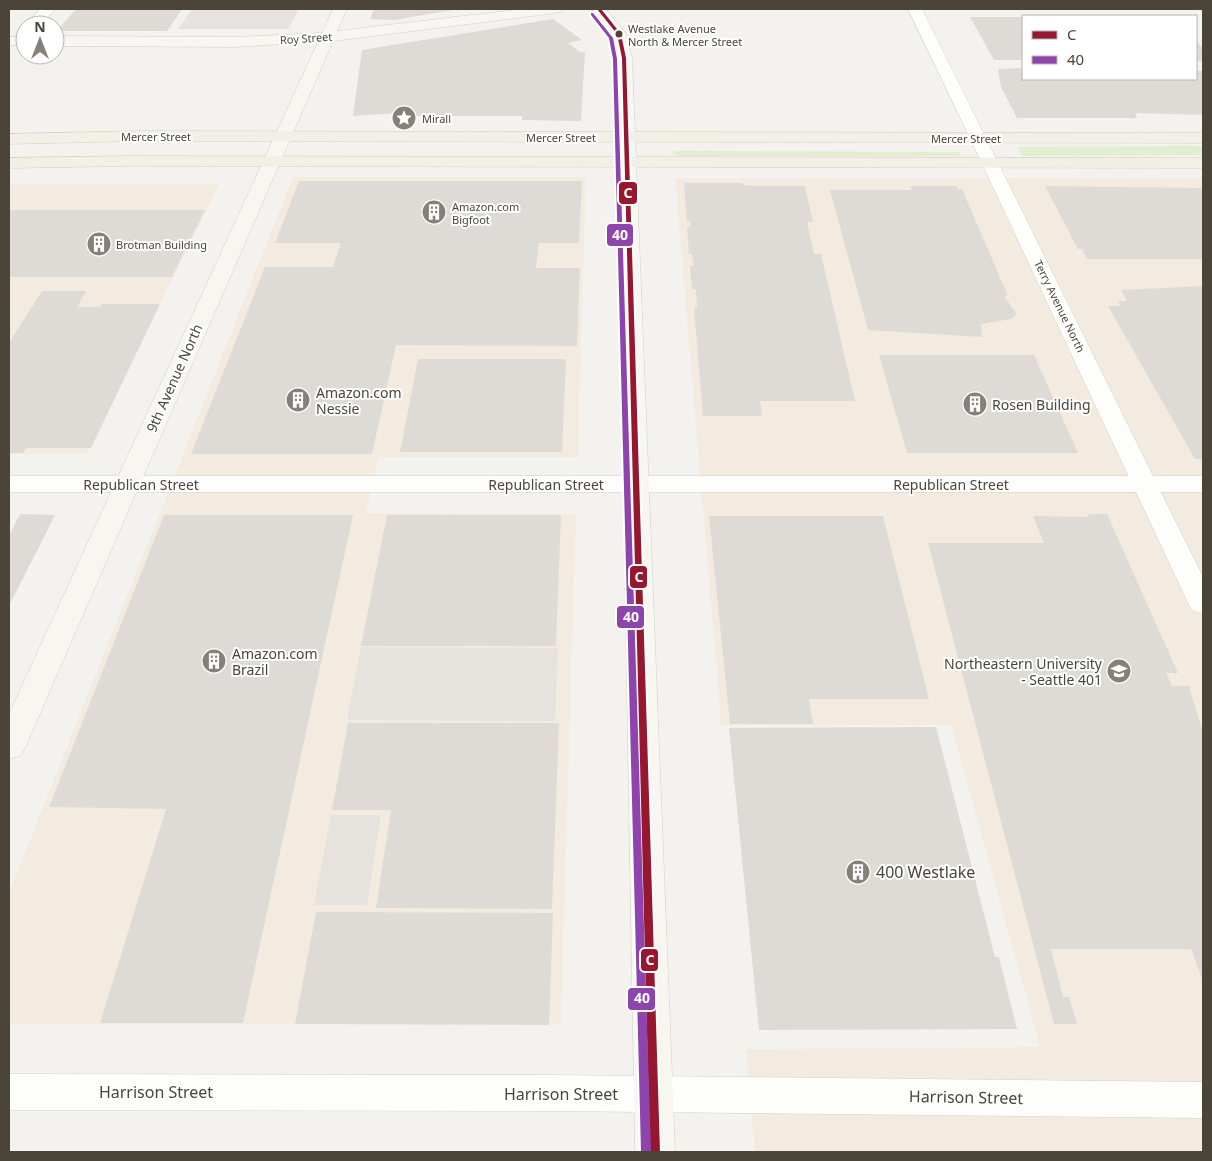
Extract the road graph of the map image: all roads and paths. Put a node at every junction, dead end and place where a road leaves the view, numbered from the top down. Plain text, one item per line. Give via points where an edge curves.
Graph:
1 (340, 9) edge
2 (556, 9) edge
3 (599, 9) edge
4 (915, 9) edge
5 (328, 37) junction
6 (65, 41) edge
7 (283, 136) junction
8 (626, 137) junction
9 (980, 138) junction
10 (1203, 138) edge
11 (9, 139) edge
12 (270, 161) junction
13 (627, 162) junction
14 (9, 163) edge
15 (1203, 163) edge
16 (991, 164) junction
17 (9, 484) edge
18 (127, 484) junction
19 (635, 484) junction
20 (1146, 484) junction
21 (1203, 484) edge
22 (1203, 604) edge
23 (9, 748) edge
24 (9, 1092) edge
25 (654, 1094) junction
26 (1203, 1100) edge
27 (655, 1152) edge

1 - 5 main road, 9th Avenue North
2 - 5 main road, Roy Street
3 - 8 main road via 620,34 623,45
4 - 9 street, Terry Avenue North
5 - 6 main road, Roy Street via 235,42
5 - 7 main road, 9th Avenue North
7 - 8 main road, Mercer Street
7 - 11 main road, Mercer Street
7 - 12 main road, 9th Avenue North
8 - 9 main road, Mercer Street
8 - 13 main road
9 - 10 main road, Mercer Street
9 - 16 street, Terry Avenue North
12 - 13 main road, Mercer Street
12 - 14 main road, Mercer Street
12 - 18 main road, 9th Avenue North
13 - 16 main road, Mercer Street
13 - 19 main road
15 - 16 main road, Mercer Street
16 - 20 street, Terry Avenue North
17 - 18 street, Republican Street
18 - 19 street, Republican Street
18 - 23 main road, 9th Avenue North
19 - 20 street, Republican Street
19 - 25 main road
20 - 21 street, Republican Street
20 - 22 street, Terry Avenue North
24 - 25 street, Harrison Street
25 - 26 street, Harrison Street
25 - 27 main road

